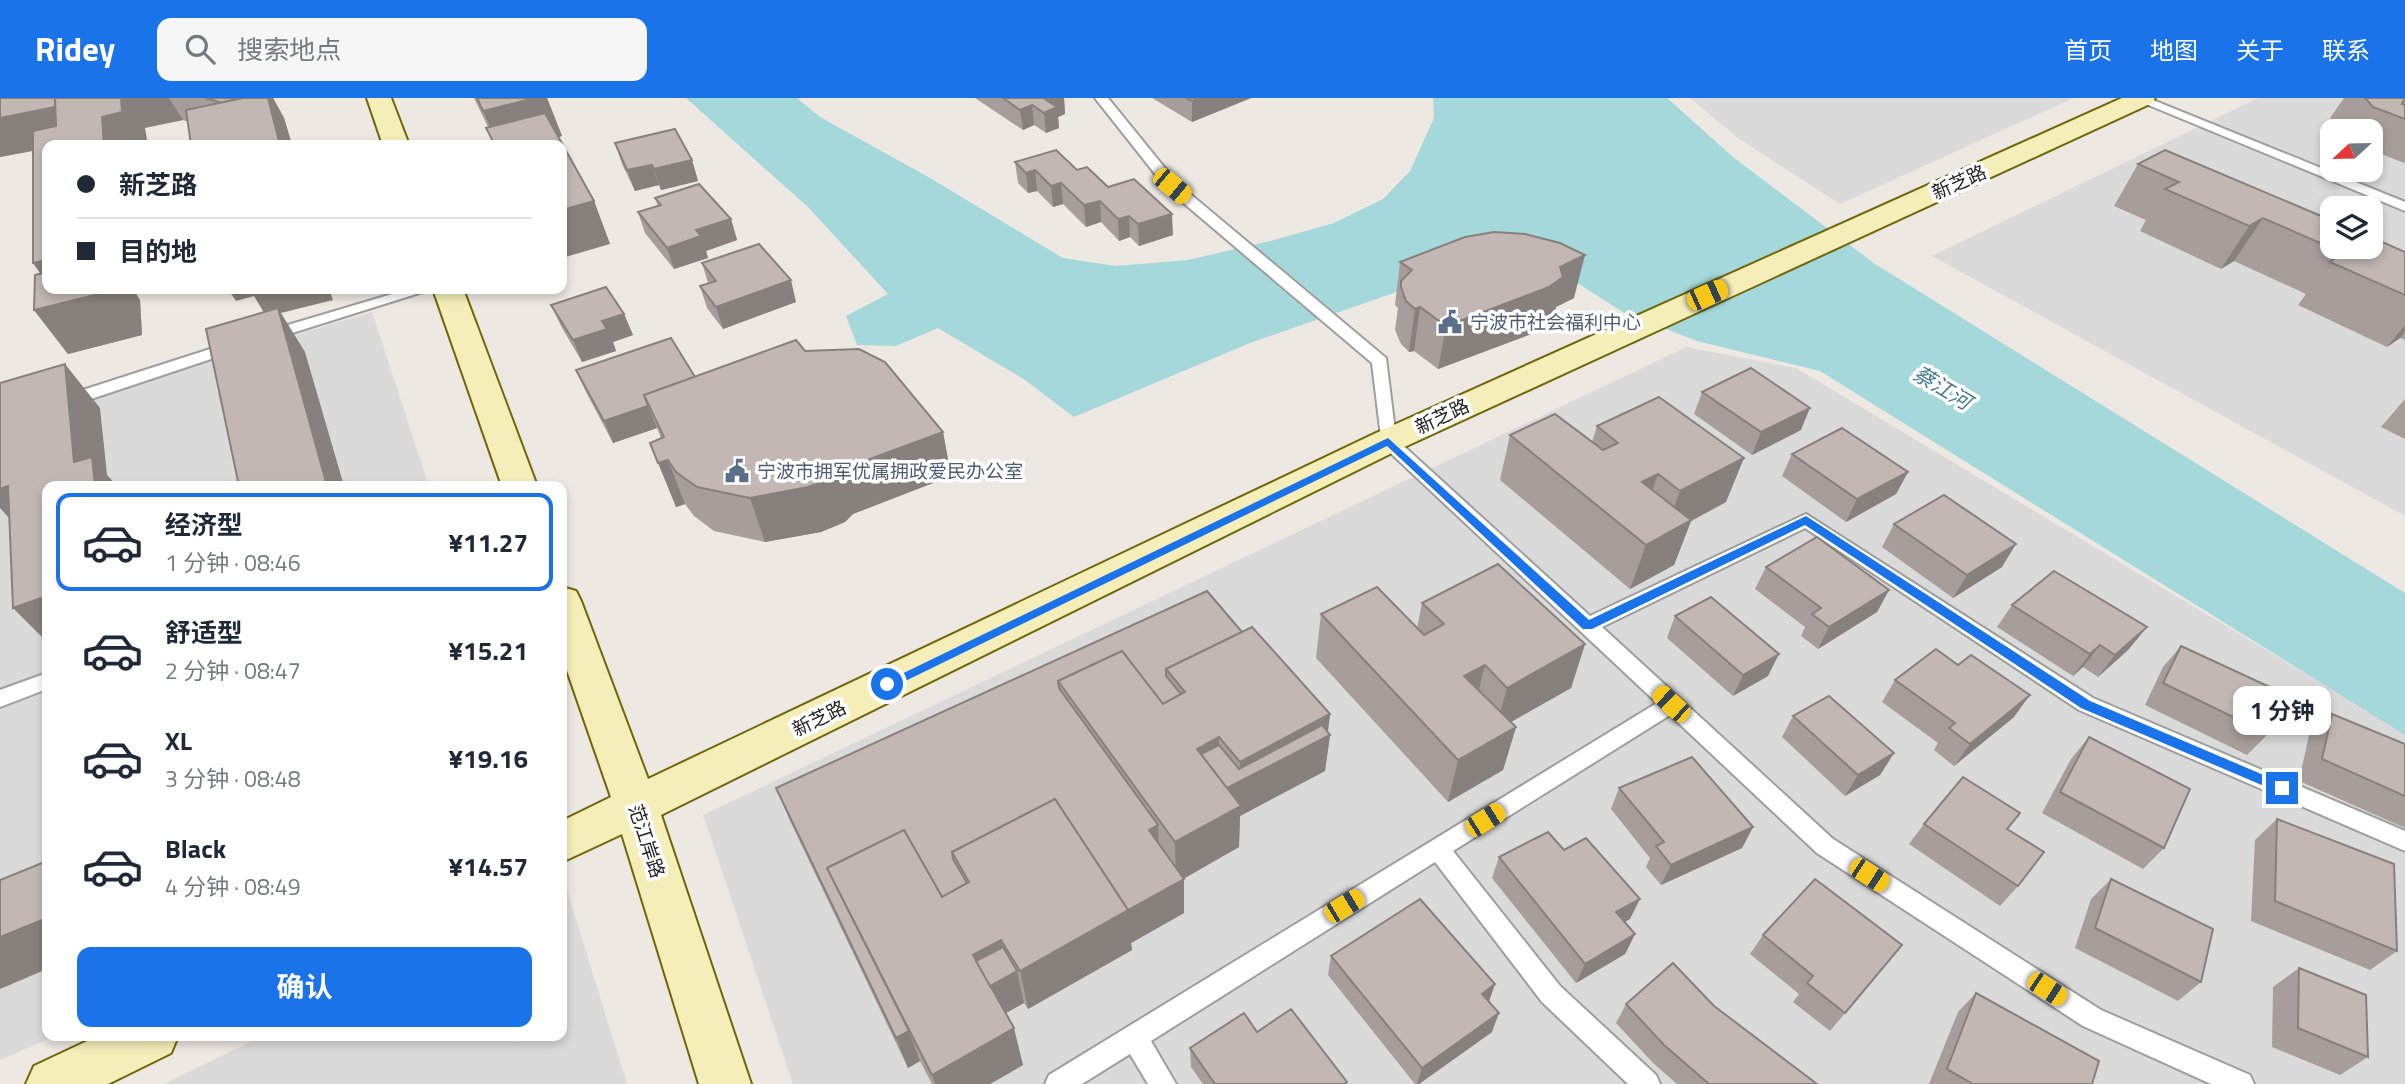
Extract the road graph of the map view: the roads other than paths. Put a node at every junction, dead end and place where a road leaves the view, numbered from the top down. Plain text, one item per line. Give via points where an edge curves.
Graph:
1 (379, 98) edge
2 (1101, 98) edge
3 (2142, 99) edge
4 (394, 140) edge
5 (2405, 207) edge
6 (407, 294) edge
7 (450, 294) edge
8 (50, 407) edge
9 (1388, 441) junction
10 (518, 481) edge
11 (567, 615) edge
12 (1587, 626) junction
13 (42, 683) edge
14 (0, 699) edge
15 (1671, 704) junction
16 (636, 806) junction
17 (567, 840) edge
18 (2405, 841) edge
19 (1438, 849) junction
20 (1134, 1037) junction
21 (142, 1041) edge
22 (52, 1084) edge
23 (725, 1084) edge
24 (1058, 1084) edge
25 (1163, 1084) edge
26 (1647, 1084) edge
27 (2241, 1084) edge

1 - 4 main road
2 - 9 lane via 1172,186 1380,361
3 - 5 lane
3 - 9 main road, 新芝路
6 - 8 lane via 136,376
7 - 10 main road
9 - 12 lane
9 - 16 main road, 新芝路
11 - 16 main road, 范江岸路
12 - 15 lane
12 - 18 lane via 1806,520 2086,704
13 - 14 lane
15 - 19 lane
15 - 27 lane via 1825,846 2092,1018
16 - 17 main road, 新芝路
16 - 23 main road, 范江岸路
19 - 20 lane
19 - 26 lane via 1551,994
20 - 24 lane
20 - 25 lane
21 - 22 main road

